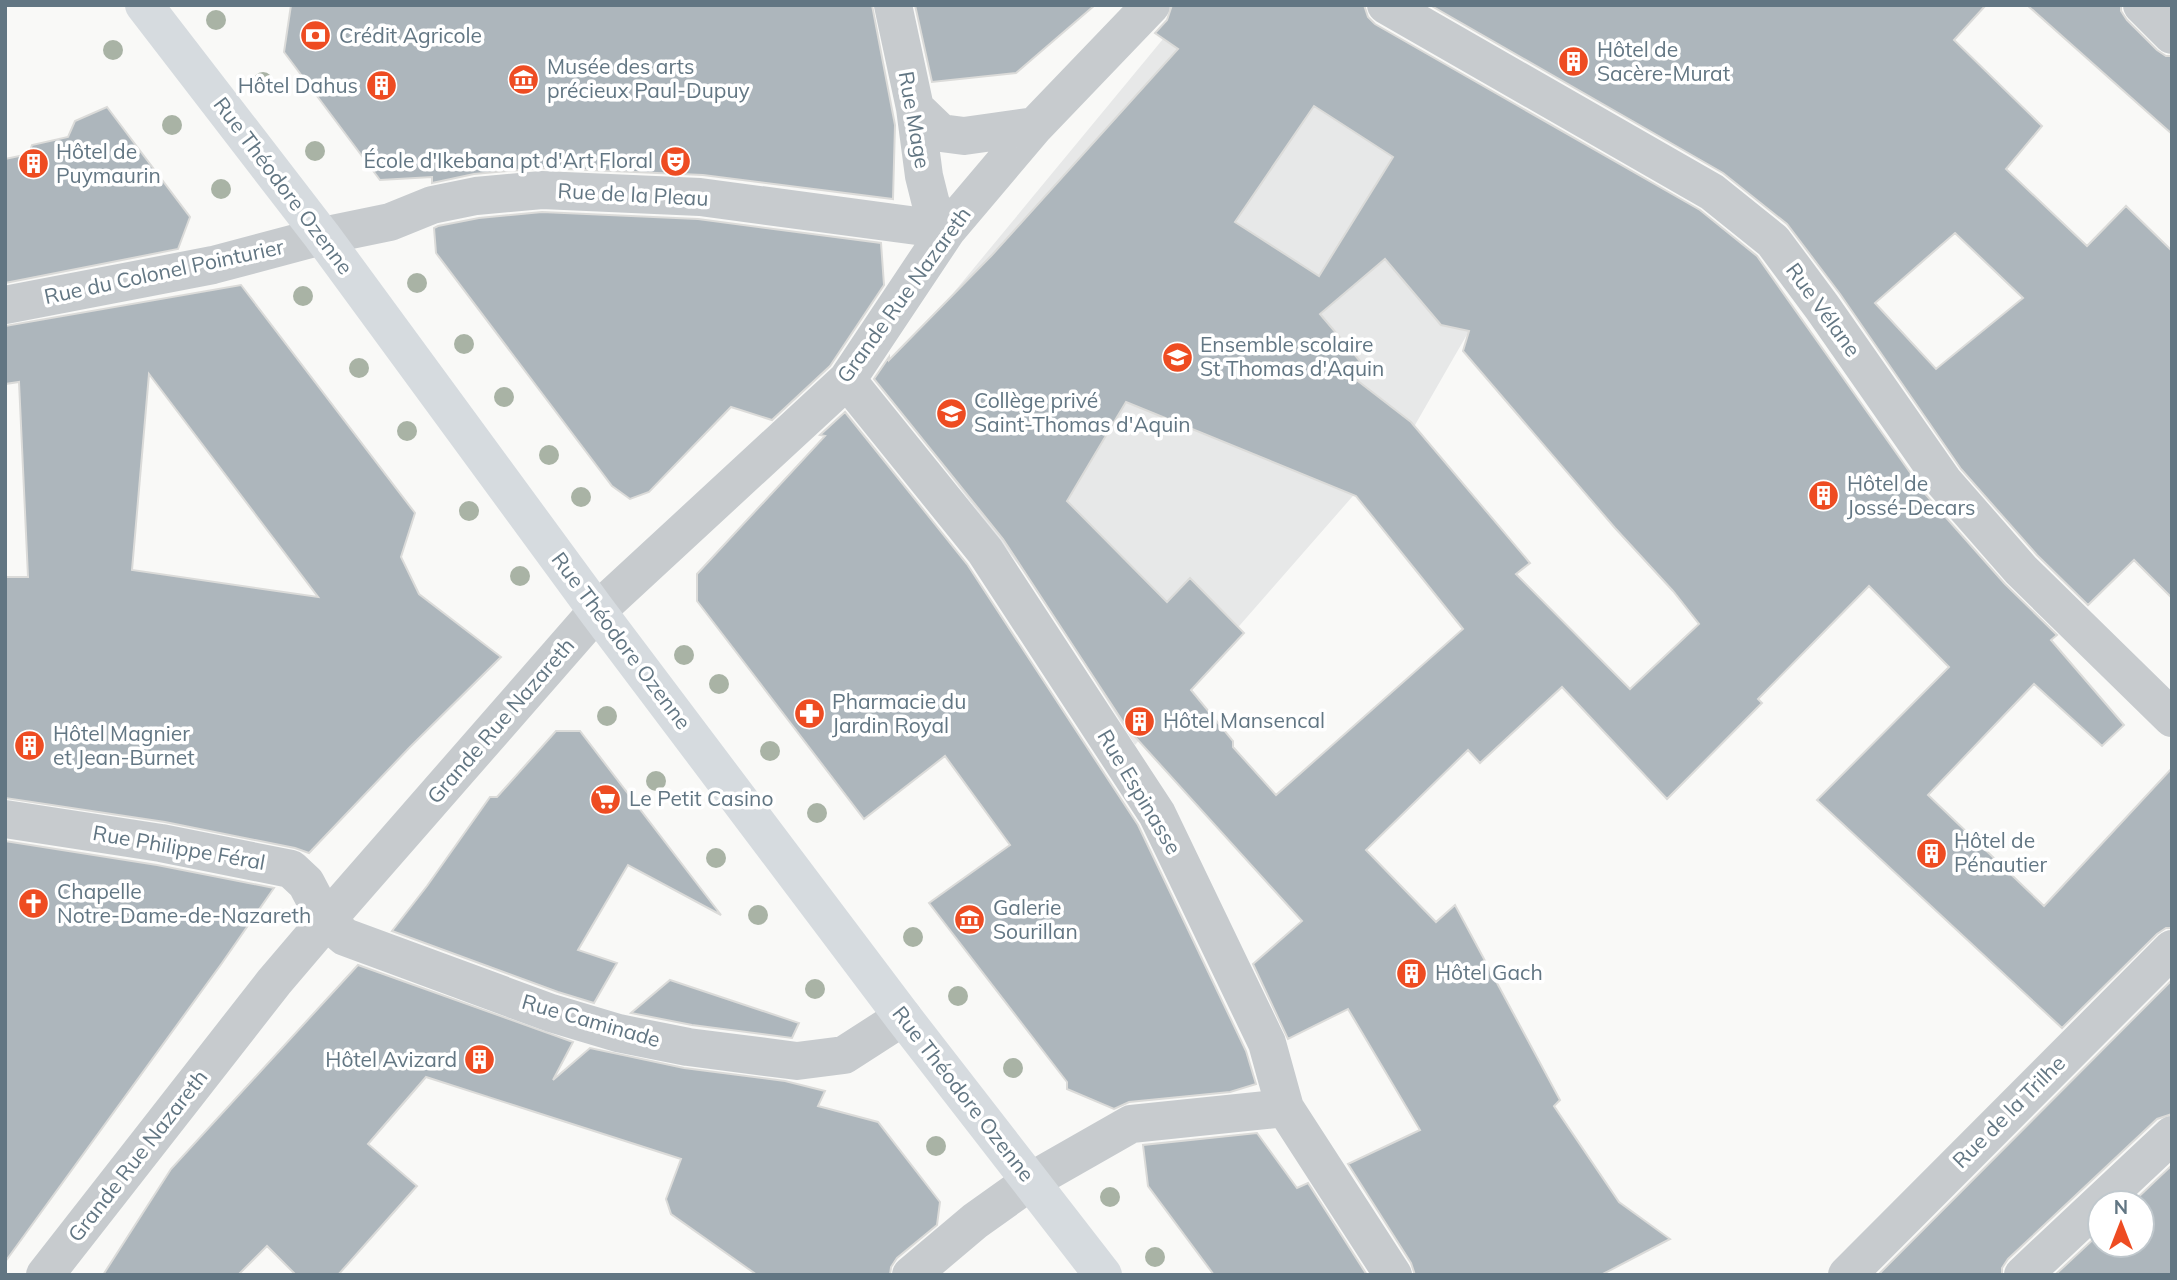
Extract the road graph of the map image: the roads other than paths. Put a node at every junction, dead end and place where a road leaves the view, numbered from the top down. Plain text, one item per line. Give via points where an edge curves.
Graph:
1 (144, 5) edge
2 (892, 5) edge
3 (1151, 5) edge
4 (1386, 5) edge
5 (2142, 5) edge
6 (2172, 35) edge
7 (915, 108) junction
8 (1035, 126) junction
9 (947, 230) junction
10 (323, 236) junction
11 (5, 304) edge
12 (847, 380) junction
13 (597, 611) junction
14 (2172, 718) edge
15 (5, 819) edge
16 (326, 920) junction
17 (2172, 949) edge
18 (903, 1017) junction
19 (1285, 1108) junction
20 (2172, 1135) edge
21 (1031, 1181) junction
22 (45, 1275) edge
23 (911, 1275) edge
24 (1102, 1275) edge
25 (1393, 1275) edge
26 (1847, 1275) edge
27 (2023, 1275) edge

1 - 10 street, Rue Théodore Ozenne
2 - 7 street, Rue Mage
3 - 8 street, Grande Rue Nazareth
4 - 14 street, Rue Vélane via 1712,192 1773,241 1944,482 2021,570
5 - 6 street
7 - 8 street via 941,133 964,136
7 - 9 street, Rue Mage via 931,204
8 - 9 street, Grande Rue Nazareth
9 - 10 street, Rue de la Pleau via 701,197 542,190 432,205 390,222
9 - 12 street, Grande Rue Nazareth
10 - 11 street, Rue du Colonel Pointurier via 213,265
10 - 13 street, Rue Théodore Ozenne
12 - 13 street, Grande Rue Nazareth
12 - 19 street, Rue Espinasse via 985,551 1157,814 1267,1043
13 - 16 street, Grande Rue Nazareth
13 - 18 street, Rue Théodore Ozenne
15 - 16 street, Rue Philippe Féral via 291,869 306,883
16 - 18 street, Rue Caminade via 345,937 551,1013 688,1047 797,1060 844,1055
16 - 22 street, Grande Rue Nazareth
17 - 26 street, Rue de la Trilhe
18 - 21 street, Rue Théodore Ozenne
19 - 21 street via 1131,1124
19 - 25 street, Rue Espinasse
20 - 27 street
21 - 23 street
21 - 24 street, Rue Théodore Ozenne

